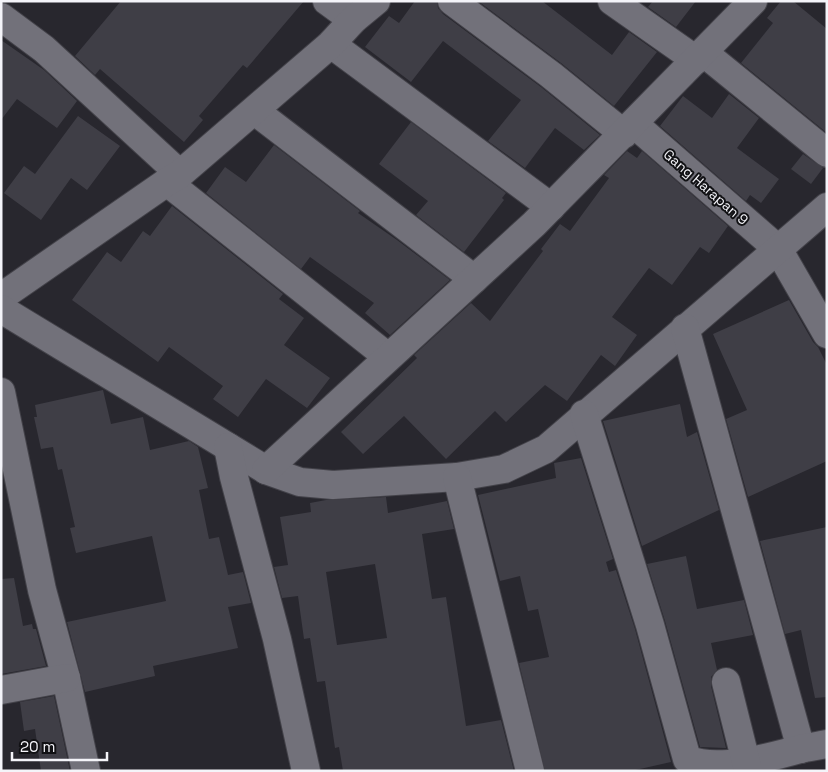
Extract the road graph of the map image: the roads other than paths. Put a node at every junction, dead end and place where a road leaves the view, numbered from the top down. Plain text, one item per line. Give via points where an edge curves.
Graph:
1 (327, 1) edge
2 (376, 1) edge
3 (452, 1) edge
4 (612, 1) edge
5 (753, 1) edge
6 (1, 17) edge
7 (353, 20) junction
8 (331, 44) junction
9 (700, 56) junction
10 (255, 111) junction
11 (629, 129) junction
12 (827, 153) edge
13 (174, 178) junction
14 (551, 207) junction
15 (827, 207) edge
16 (778, 250) junction
17 (474, 279) junction
18 (1, 297) edge
19 (1, 309) edge
20 (685, 328) junction
21 (827, 334) edge
22 (388, 357) junction
23 (1, 392) edge
24 (584, 414) junction
25 (228, 447) junction
26 (266, 470) junction
27 (457, 477) junction
28 (66, 678) junction
29 (726, 682) dead end
30 (1, 690) edge
31 (814, 747) edge
32 (743, 768) edge
33 (86, 771) edge
34 (306, 771) edge
35 (530, 771) edge

1 - 7 street
2 - 7 street
3 - 11 street, Gang Harapan 9
4 - 9 street
5 - 9 street
6 - 13 street via 44,49
7 - 8 street
8 - 10 street
8 - 14 street
9 - 11 street
9 - 12 street
10 - 13 street
10 - 17 street
11 - 14 street
11 - 16 street, Gang Harapan 9
13 - 18 street
13 - 22 street
14 - 17 street
15 - 16 street
16 - 20 street
16 - 21 street, Gang Harapan 9
17 - 22 street
19 - 25 street
20 - 24 street
20 - 31 street
22 - 26 street
23 - 28 street via 42,590
24 - 27 street via 546,448 504,469
24 - 32 street via 650,625 687,758 705,770
25 - 26 street
25 - 34 street via 277,639
26 - 27 street via 300,482 333,485
27 - 35 street
28 - 30 street
28 - 33 street
29 - 32 street
31 - 32 street

